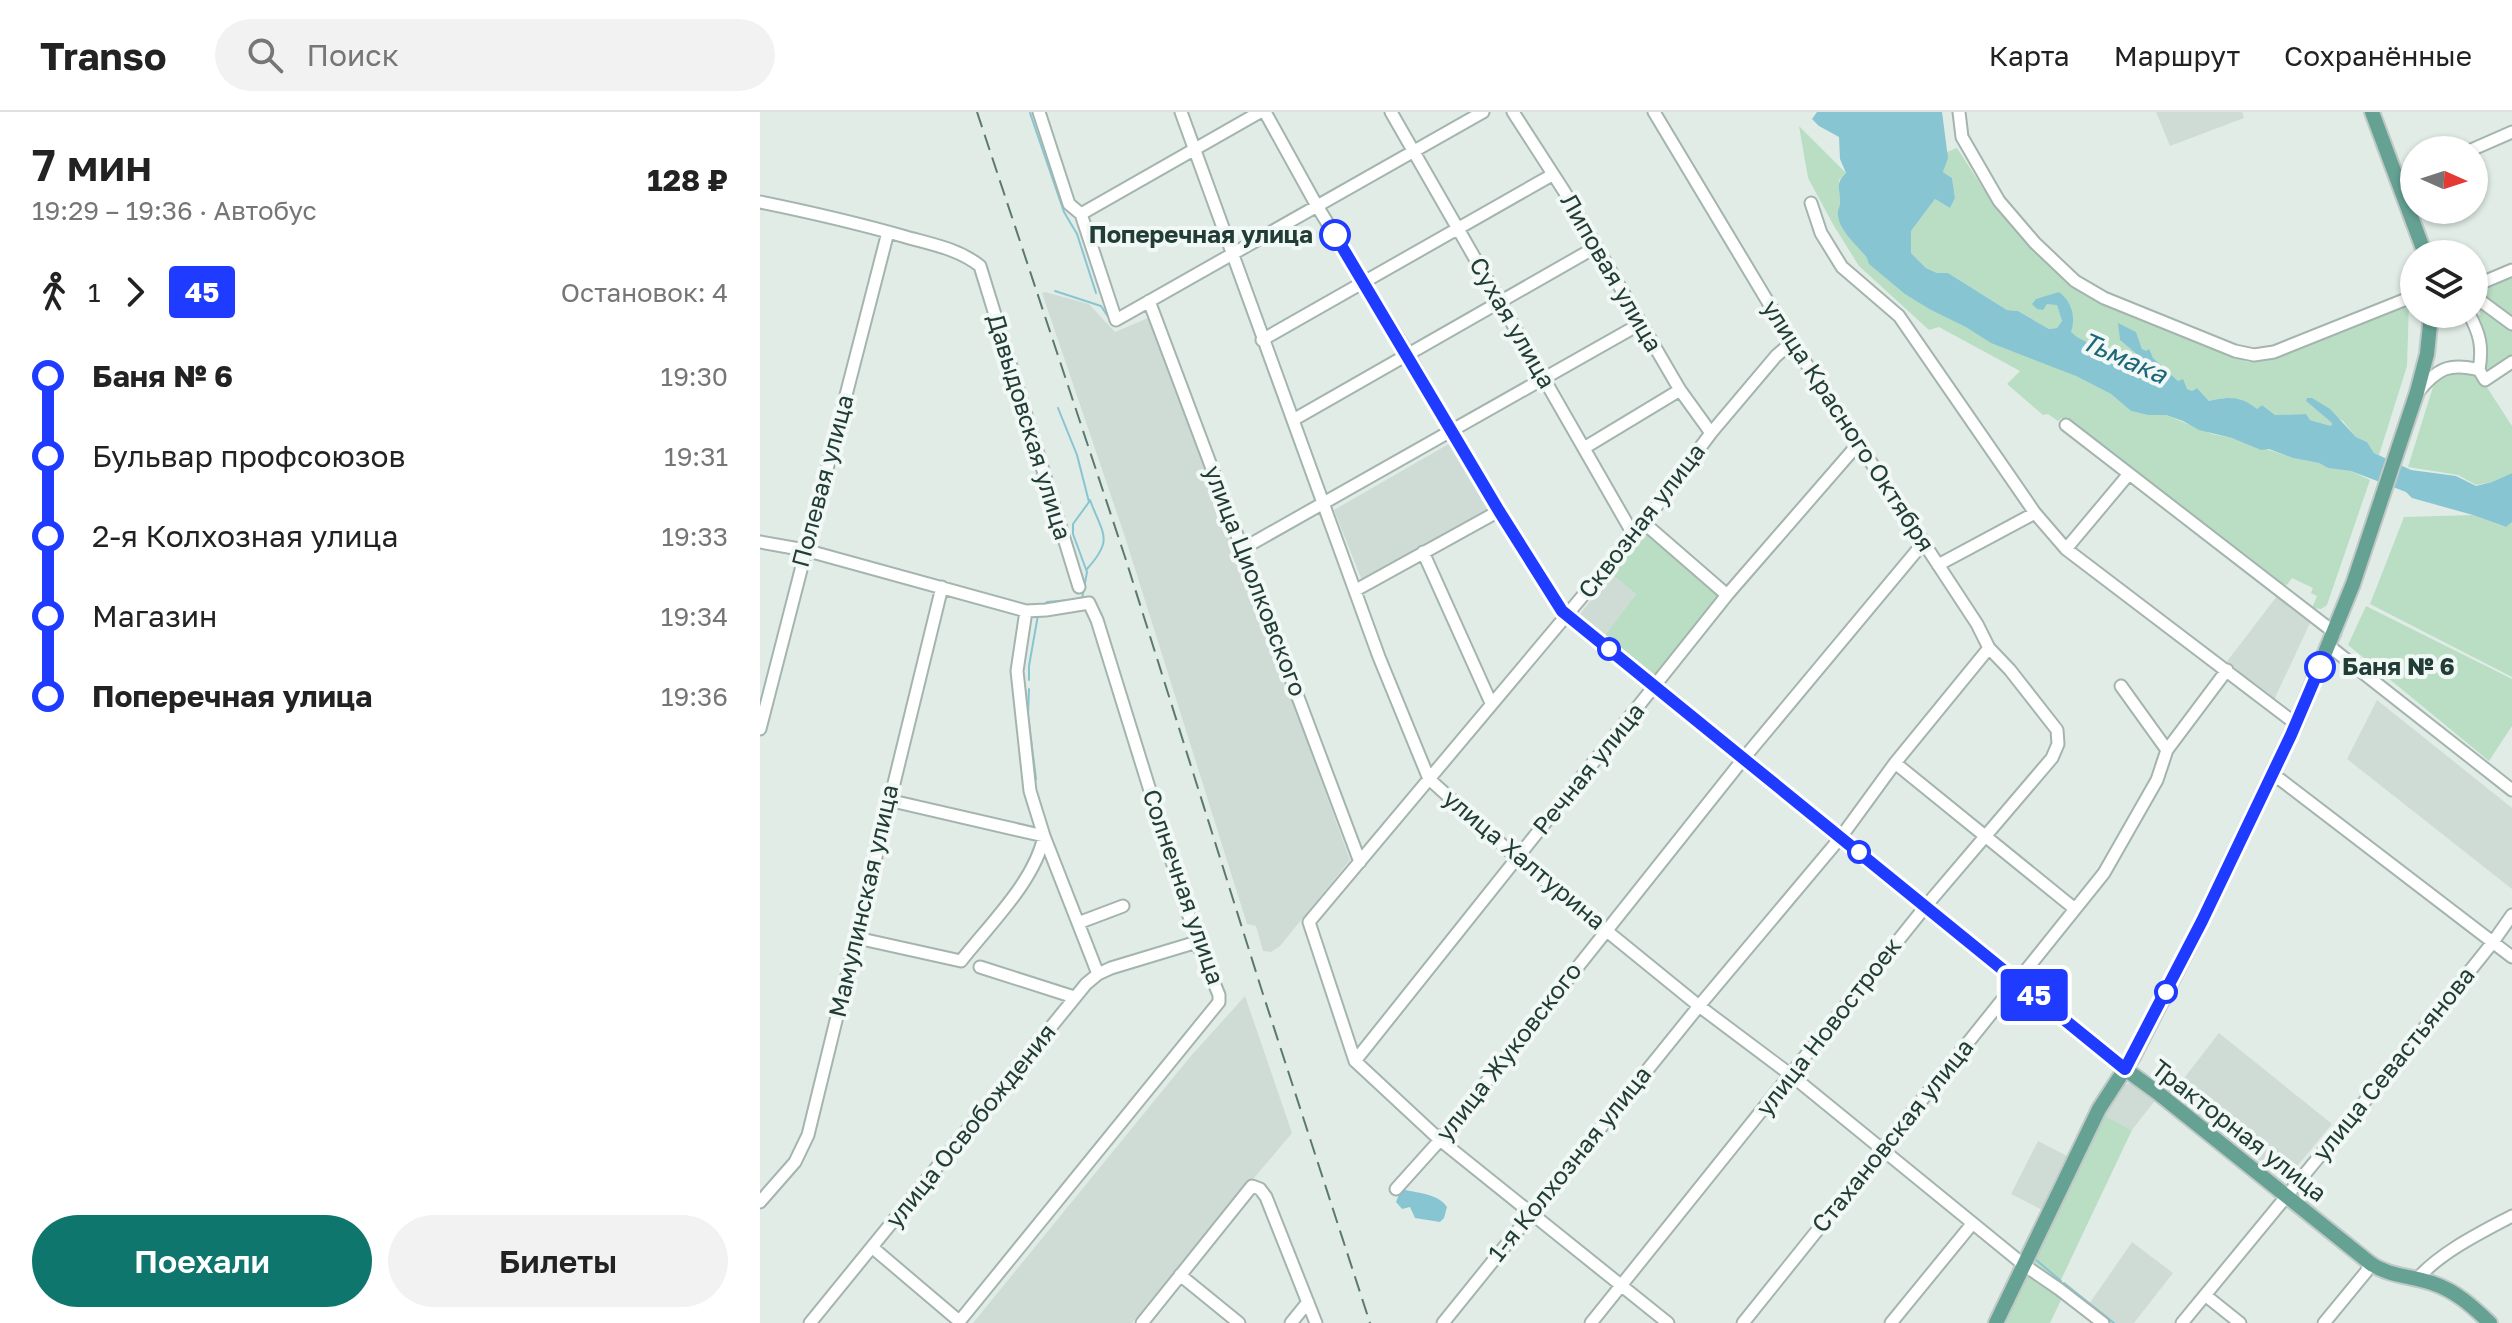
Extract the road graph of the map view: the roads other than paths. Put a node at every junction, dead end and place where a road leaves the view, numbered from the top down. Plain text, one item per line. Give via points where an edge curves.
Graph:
1 (1039, 112) edge
2 (1181, 112) edge
3 (1263, 112) edge
4 (1391, 112) edge
5 (1483, 112) edge
6 (1513, 112) edge
7 (1654, 112) edge
8 (1959, 112) edge
9 (2372, 112) edge
10 (2512, 132) edge
11 (2488, 143) edge
12 (1194, 150) junction
13 (1414, 151) junction
14 (1552, 175) junction
15 (2399, 184) joint
16 (760, 202) edge
17 (1811, 203) dead end
18 (1317, 206) junction
19 (1081, 214) junction
20 (1458, 229) junction
21 (888, 232) junction
22 (2420, 240) edge
23 (1596, 247) junction
24 (1232, 254) junction
25 (2512, 270) edge
26 (2488, 280) edge
27 (1364, 283) junction
28 (1149, 301) junction
29 (1500, 301) junction
30 (2400, 302) edge
31 (2488, 306) edge
32 (1640, 324) junction
33 (2512, 324) edge
34 (2430, 328) edge
35 (2475, 328) edge
36 (1262, 340) junction
37 (1792, 342) junction
38 (1408, 354) junction
39 (2512, 362) edge
40 (2479, 370) junction
41 (1544, 379) junction
42 (1680, 390) junction
43 (2417, 392) junction
44 (1293, 420) junction
45 (2066, 425) dead end
46 (1451, 431) junction
47 (1711, 433) junction
48 (1859, 443) junction
49 (1584, 448) junction
50 (2128, 475) junction
51 (1325, 503) junction
52 (1499, 511) junction
53 (2035, 513) junction
54 (1644, 523) junction
55 (1633, 534) junction
56 (760, 542) edge
57 (1924, 542) junction
58 (1244, 548) junction
59 (2066, 549) junction
60 (805, 550) junction
61 (1423, 552) junction
62 (1938, 565) junction
63 (942, 587) junction
64 (1079, 587) dead end
65 (1356, 590) junction
66 (1727, 595) junction
67 (1036, 611) junction
68 (1568, 616) junction
69 (2332, 639) junction
70 (1989, 648) junction
71 (2227, 670) junction
72 (2121, 686) dead end
73 (1655, 687) junction
74 (1491, 703) junction
75 (2296, 724) junction
76 (760, 729) edge
77 (2057, 730) joint
78 (2167, 750) junction
79 (1744, 758) junction
80 (1895, 763) junction
81 (2271, 777) junction
82 (1429, 779) junction
83 (2512, 790) edge
84 (888, 800) junction
85 (1044, 836) junction
86 (1841, 837) junction
87 (1985, 838) junction
88 (1517, 858) junction
89 (1360, 862) junction
90 (1123, 906) dead end
91 (1925, 907) junction
92 (2075, 909) junction
93 (2512, 915) edge
94 (1078, 923) junction
95 (1605, 930) junction
96 (857, 938) junction
97 (1197, 942) junction
98 (2493, 942) junction
99 (2512, 957) edge
100 (980, 967) dead end
101 (1098, 974) junction
102 (2018, 982) junction
103 (1074, 997) junction
104 (1699, 1006) junction
105 (1355, 1061) junction
106 (2125, 1069) junction
107 (1791, 1075) junction
108 (1440, 1140) junction
109 (1881, 1150) junction
110 (1396, 1189) dead end
111 (2287, 1197) junction
112 (760, 1202) edge
113 (1530, 1212) junction
114 (2512, 1216) edge
115 (1972, 1224) junction
116 (873, 1248) junction
117 (2370, 1263) junction
118 (2024, 1265) junction
119 (1180, 1275) junction
120 (2417, 1279) junction
121 (1621, 1286) junction
122 (2205, 1295) junction
123 (1308, 1302) junction
124 (959, 1322) edge
125 (810, 1323) edge
126 (1142, 1323) edge
127 (1239, 1323) edge
128 (1291, 1323) edge
129 (1316, 1323) edge
130 (1443, 1323) edge
131 (1591, 1323) edge
132 (1668, 1323) edge
133 (1743, 1323) edge
134 (1891, 1323) edge
135 (1996, 1323) edge
136 (2103, 1323) edge
137 (2182, 1323) edge
138 (2240, 1323) edge
139 (2324, 1323) edge
140 (2490, 1323) edge

1 - 19 street via 1069,204
2 - 12 street, улица Халтурина
3 - 12 street
3 - 18 street, Тракторная улица
4 - 13 street, Сухая улица
5 - 13 street
6 - 14 street, Липовая улица
7 - 37 street, улица Красного Октября
8 - 30 street via 1962,137 1999,201 2075,281 2104,298 2254,355 2274,352
9 - 15 main road
10 - 11 street
12 - 19 street
12 - 24 street, улица Халтурина
13 - 18 street
13 - 20 street, Сухая улица
14 - 20 street
14 - 23 street, Липовая улица
15 - 22 main road
16 - 21 street
17 - 53 street via 1821,233 1842,267 1899,316
18 - 24 street
18 - 27 street, Тракторная улица
19 - 28 street via 1116,320
20 - 27 street
20 - 29 street, Сухая улица
21 - 60 street, Полевая улица
21 - 64 street, Давыдовская улица via 960,253 980,266
23 - 29 street
23 - 32 street, Липовая улица
24 - 28 street
24 - 36 street, улица Халтурина
25 - 26 street
27 - 36 street
27 - 38 street, Тракторная улица
28 - 58 street, улица Циолковского
29 - 38 street
29 - 41 street, Сухая улица
31 - 33 street
32 - 41 street
32 - 42 street, Липовая улица
34 - 43 main road
35 - 40 street via 2481,340
36 - 44 street, улица Халтурина
37 - 47 street, Сквозная улица
37 - 48 street, улица Красного Октября
38 - 44 street
38 - 46 street, Тракторная улица
39 - 40 street via 2485,380
40 - 43 street via 2443,369
41 - 46 street
41 - 49 street, Сухая улица
42 - 47 street, Липовая улица
42 - 49 street
43 - 69 main road
44 - 51 street, улица Халтурина
45 - 50 street
46 - 51 street
46 - 52 street, Тракторная улица
47 - 54 street, Сквозная улица
48 - 57 street, улица Красного Октября
48 - 66 street, Речная улица
49 - 55 street, Сухая улица
50 - 59 street
50 - 69 street
51 - 58 street
51 - 65 street, улица Халтурина
52 - 61 street
52 - 68 street, Тракторная улица
53 - 59 street
53 - 62 street
54 - 55 street, Сквозная улица
54 - 66 street
55 - 68 street, Сквозная улица
56 - 60 street
57 - 62 street, улица Красного Октября
57 - 79 street, улица Жуковского
58 - 89 street, улица Циолковского
59 - 71 street
60 - 63 street
60 - 76 street, Полевая улица
61 - 65 street
61 - 74 street
62 - 70 street, улица Красного Октября
63 - 67 street
63 - 84 street, Мамулинская улица
65 - 82 street, улица Халтурина
66 - 73 street, Речная улица
67 - 85 street via 1017,671 1030,791
67 - 97 street, Солнечная улица via 1089,603 1093,608
68 - 73 street, Тракторная улица
68 - 74 street, Сквозная улица
69 - 75 main road
69 - 83 street
70 - 77 street, улица Красного Октября
70 - 80 street, 1-я Колхозная улица
71 - 75 street
71 - 78 street, Стахановская улица
72 - 78 street
73 - 79 street, Тракторная улица
73 - 88 street, Речная улица
74 - 82 street, Сквозная улица
75 - 81 main road
77 - 87 street, улица Новостроек via 2052,758
78 - 92 street, Стахановская улица via 2157,780 2114,858
79 - 86 street, Тракторная улица
79 - 95 street, улица Жуковского
80 - 86 street, 1-я Колхозная улица
80 - 87 street
81 - 98 street
81 - 106 main road
82 - 88 street, улица Халтурина
82 - 89 street, Сквозная улица
84 - 85 street
84 - 96 street, Мамулинская улица
85 - 94 street
85 - 96 street via 1025,879 961,961
86 - 91 street, Тракторная улица
86 - 104 street, 1-я Колхозная улица
87 - 91 street, улица Новостроек
87 - 92 street
88 - 95 street, улица Халтурина
88 - 105 street, Речная улица
89 - 105 street, Сквозная улица via 1309,922
90 - 94 street
91 - 102 street, Тракторная улица
91 - 107 street, улица Новостроек
92 - 102 street, Стахановская улица
93 - 98 street, улица Севастьянова
94 - 101 street
95 - 104 street, улица Халтурина
95 - 108 street, улица Жуковского
96 - 112 street, Мамулинская улица via 808,1135 795,1162
97 - 101 street
97 - 124 street, Солнечная улица via 1219,1002
98 - 99 street
98 - 111 street, улица Севастьянова
100 - 103 street
101 - 103 street, улица Освобождения
102 - 106 street, Тракторная улица
102 - 109 street, Стахановская улица
103 - 116 street, улица Освобождения
104 - 107 street, улица Халтурина
104 - 113 street, 1-я Колхозная улица
105 - 108 street
106 - 111 main road, Тракторная улица
106 - 118 main road via 2099,1109
107 - 109 street, улица Халтурина
107 - 121 street, улица Новостроек
108 - 110 street, улица Жуковского
108 - 113 street
109 - 115 street, улица Халтурина
109 - 133 street, Стахановская улица
111 - 117 main road, Тракторная улица
111 - 122 street, улица Севастьянова
113 - 121 street
113 - 130 street, 1-я Колхозная улица
114 - 120 street
115 - 118 street, улица Халтурина
115 - 134 street
116 - 124 street
116 - 125 street, улица Освобождения
117 - 120 main road, Тракторная улица
117 - 139 street
118 - 135 main road
118 - 136 street, улица Халтурина
119 - 123 street via 1252,1186 1266,1197
119 - 126 street
119 - 127 street
120 - 140 main road, Тракторная улица via 2455,1293
121 - 131 street, улица Новостроек
121 - 132 street
122 - 137 street, улица Севастьянова
122 - 138 street
123 - 128 street
123 - 129 street

